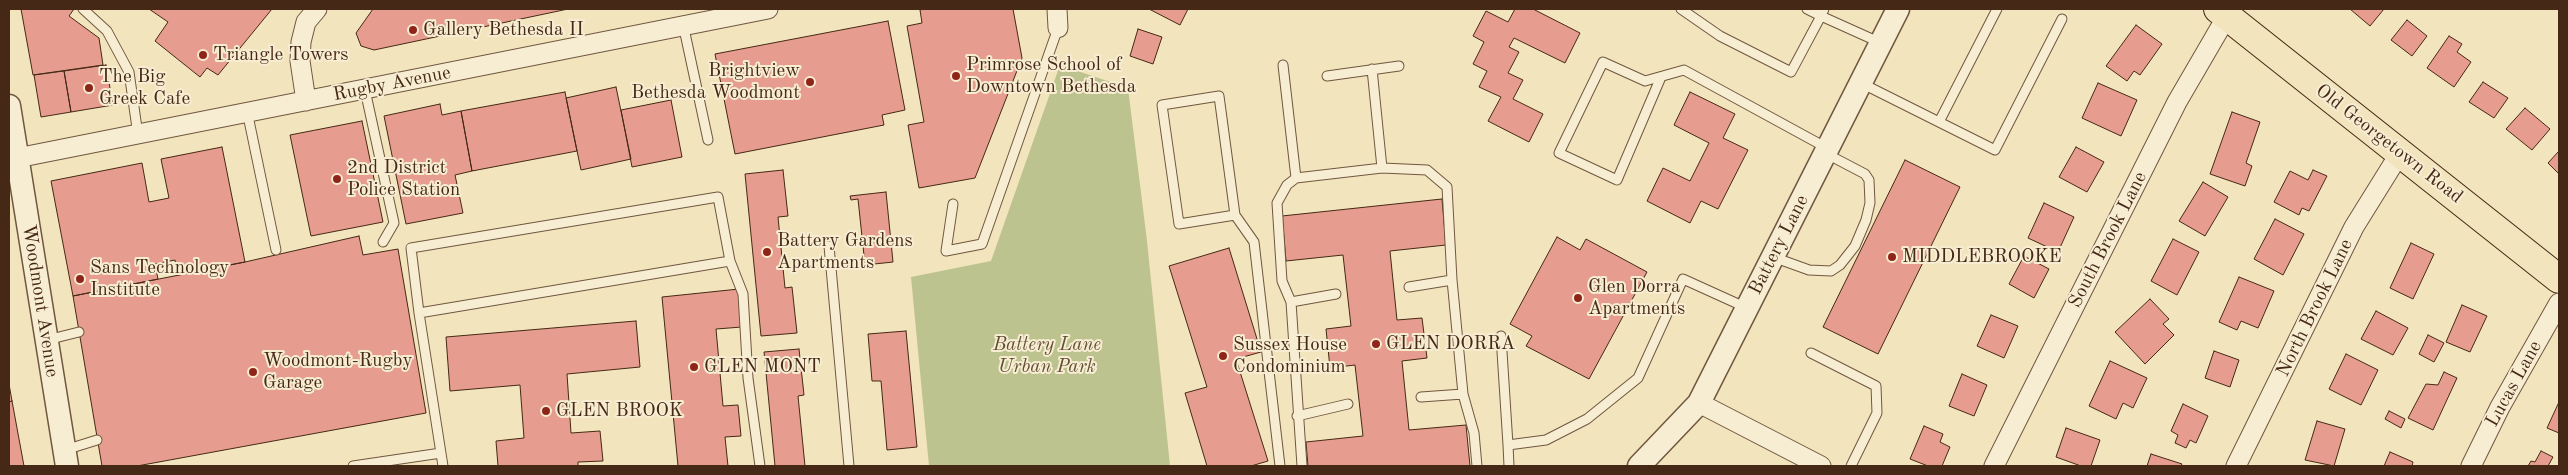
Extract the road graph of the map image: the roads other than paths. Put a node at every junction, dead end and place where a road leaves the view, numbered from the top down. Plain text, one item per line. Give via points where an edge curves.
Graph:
1 (83, 9) edge
2 (317, 9) edge
3 (768, 9) edge
4 (1057, 9) edge
5 (1680, 9) edge
6 (1807, 9) edge
7 (1898, 9) edge
8 (1997, 9) edge
9 (1822, 12) edge
10 (2223, 12) edge
11 (695, 18) edge
12 (2062, 19) dead end
13 (1058, 28) joint
14 (1881, 43) junction
15 (1283, 65) dead end
16 (1398, 66) dead end
17 (1372, 69) junction
18 (1327, 76) dead end
19 (1661, 77) junction
20 (1861, 83) junction
21 (364, 90) junction
22 (306, 100) junction
23 (9, 106) edge
24 (247, 111) junction
25 (1939, 122) junction
26 (138, 135) junction
27 (708, 140) dead end
28 (1826, 151) junction
29 (2400, 153) junction
30 (17, 158) junction
31 (1382, 168) junction
32 (1296, 178) junction
33 (953, 204) dead end
34 (1235, 216) junction
35 (383, 242) dead end
36 (829, 246) dead end
37 (276, 250) dead end
38 (1773, 257) junction
39 (730, 261) junction
40 (2559, 279) edge
41 (1452, 280) junction
42 (1409, 287) dead end
43 (1336, 294) dead end
44 (1291, 302) junction
45 (2559, 303) edge
46 (1748, 308) junction
47 (419, 313) junction
48 (79, 332) dead end
49 (1501, 336) dead end
50 (47, 340) junction
51 (1812, 353) dead end
52 (1463, 394) junction
53 (1421, 397) dead end
54 (1699, 403) junction
55 (1348, 404) dead end
56 (1297, 416) junction
57 (97, 440) dead end
58 (1508, 445) junction
59 (441, 453) junction
60 (66, 458) edge
61 (353, 466) edge
62 (443, 466) edge
63 (760, 466) edge
64 (849, 466) edge
65 (1280, 466) edge
66 (1302, 466) edge
67 (1477, 466) edge
68 (1509, 466) edge
69 (1639, 466) edge
70 (1821, 466) edge
71 (1851, 466) edge
72 (1994, 466) edge
73 (2236, 466) edge
74 (2471, 466) edge

1 - 26 lane via 107,31 129,72
2 - 22 street via 306,22 301,42 300,61
3 - 11 street, Rugby Avenue
4 - 13 street
5 - 9 lane via 1720,36 1791,72
6 - 9 lane
7 - 14 street, Battery Lane
8 - 25 lane
9 - 14 lane
10 - 29 main road, Old Georgetown Road
10 - 72 street, South Brook Lane
11 - 21 street, Rugby Avenue
11 - 27 lane
12 - 25 lane via 1995,150
13 - 33 lane via 982,244 946,251
14 - 20 street, Battery Lane
15 - 32 lane
16 - 17 lane
17 - 18 lane
17 - 31 lane
19 - 19 lane via 1645,82 1603,62 1559,153 1617,180
19 - 28 lane via 1684,70
20 - 25 lane
20 - 28 street, Battery Lane
21 - 22 street, Rugby Avenue
21 - 35 lane via 394,223
22 - 24 street, Rugby Avenue
23 - 30 street, Woodmont Avenue
24 - 26 street, Rugby Avenue
24 - 37 lane
26 - 30 street, Rugby Avenue
28 - 38 street, Battery Lane
28 - 38 lane via 1865,174 1868,180 1870,204 1855,246 1831,271 1809,270
29 - 40 main road, Old Georgetown Road
29 - 73 street, North Brook Lane via 2354,227
30 - 50 street, Woodmont Avenue
31 - 32 lane
31 - 41 lane via 1427,170 1447,187
32 - 44 lane via 1277,203 1282,281
34 - 34 lane via 1219,96 1162,105 1179,224
34 - 65 lane via 1254,242
36 - 64 lane
38 - 46 street, Battery Lane
39 - 47 lane
39 - 47 lane via 718,198 421,246 411,248
39 - 63 lane via 743,294 748,378
41 - 42 lane
41 - 52 lane
43 - 44 lane
44 - 56 lane
45 - 74 street, Lucas Lane via 2500,407
46 - 54 street, Battery Lane
46 - 58 lane via 1683,279 1638,378 1587,419 1563,432 1546,440
47 - 59 lane
48 - 50 lane
49 - 58 lane
50 - 60 street, Woodmont Avenue
51 - 71 lane via 1876,386 1877,413
52 - 53 lane
52 - 67 lane via 1474,433
54 - 69 street, Battery Lane
54 - 70 street
55 - 56 lane
56 - 66 lane
57 - 60 lane
58 - 68 lane
59 - 61 lane
59 - 62 lane

